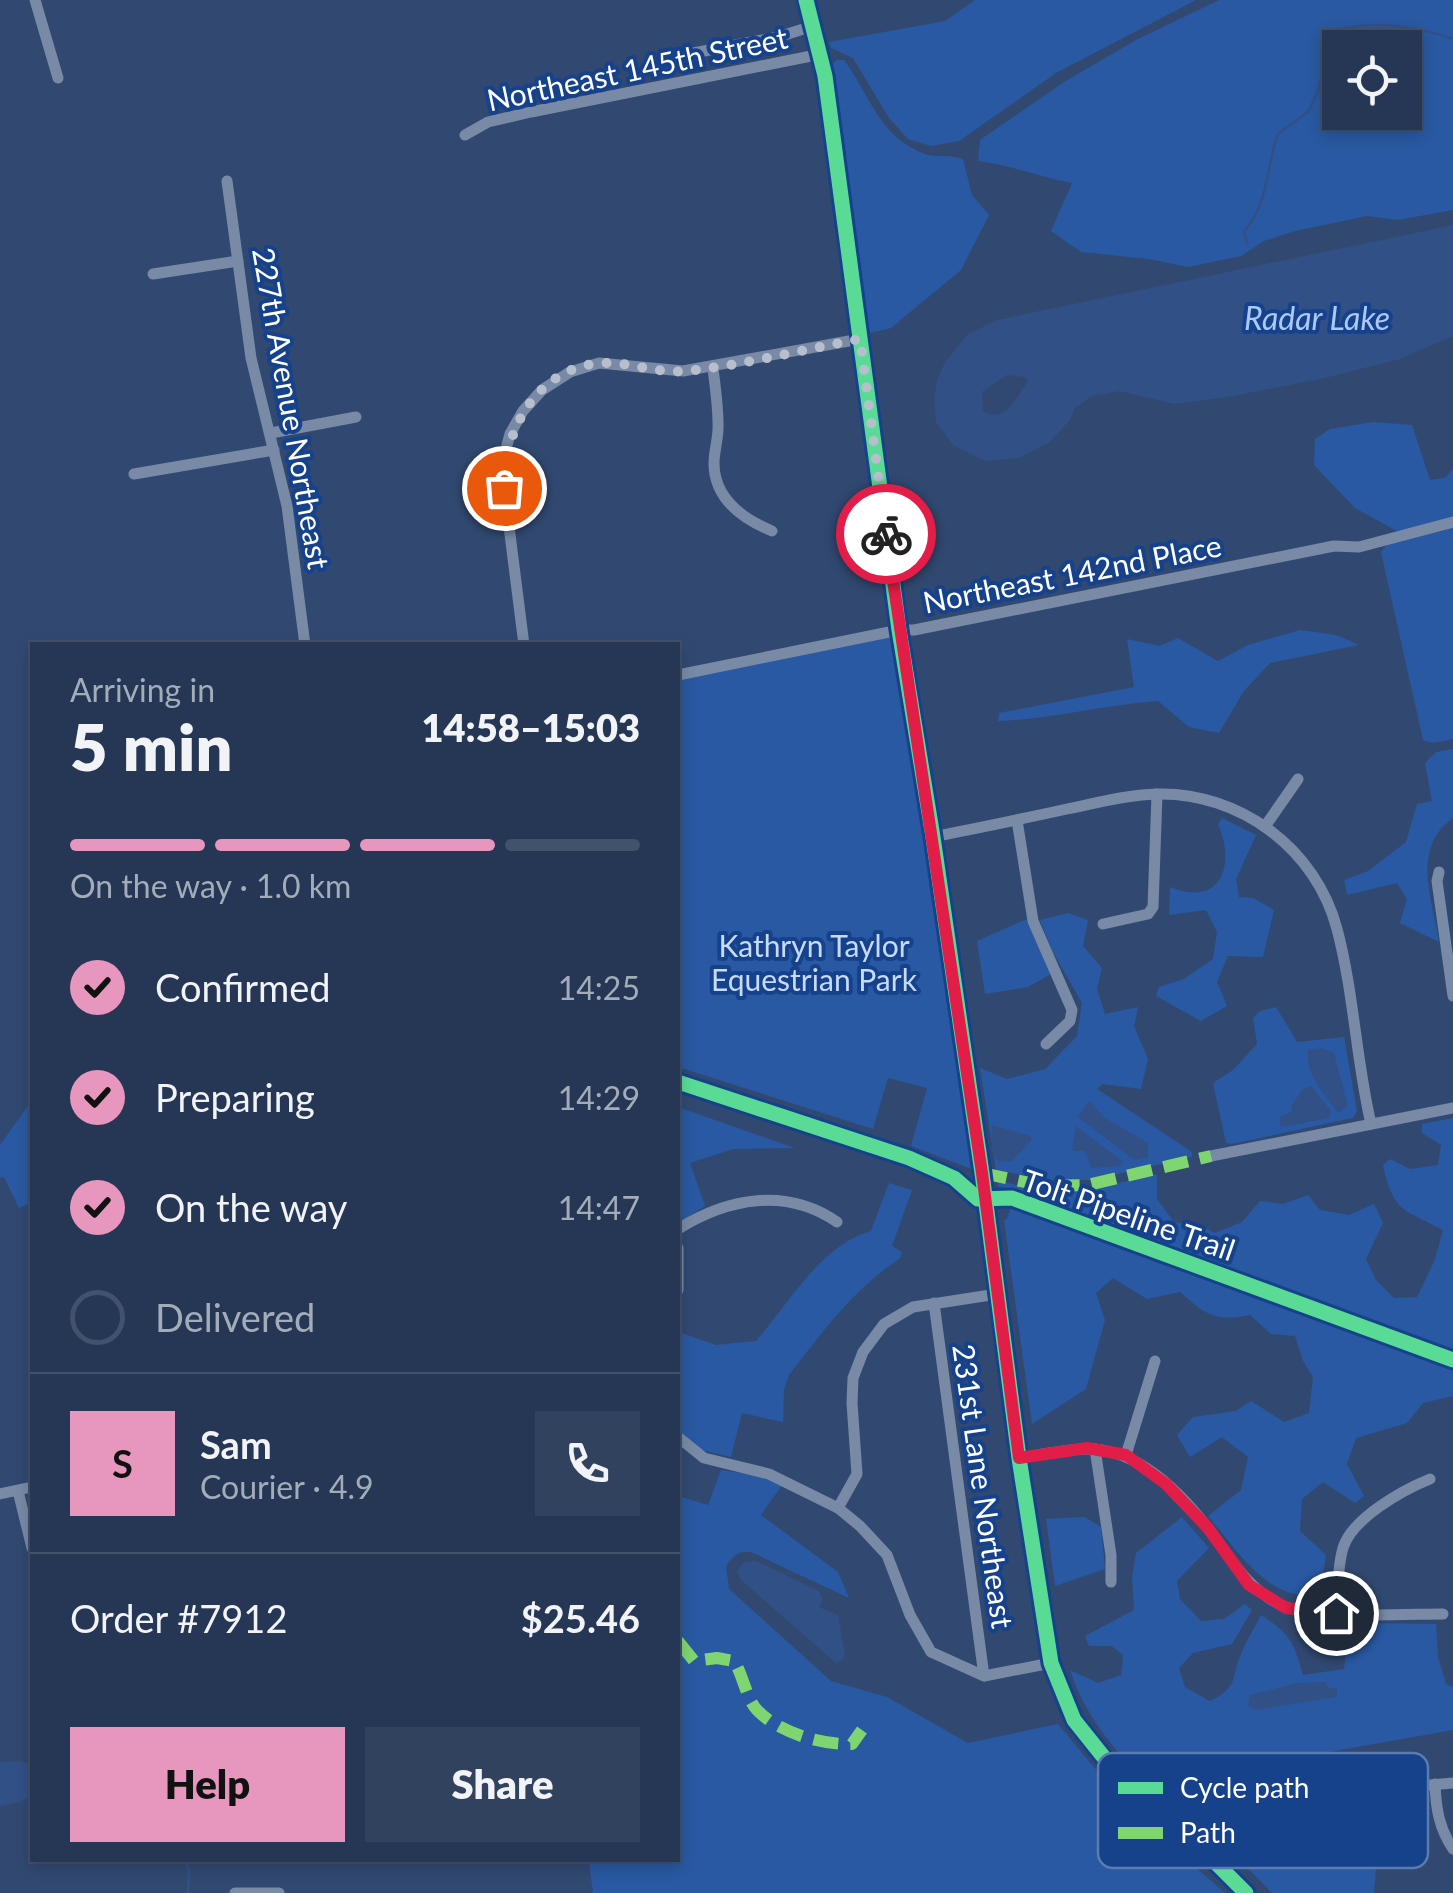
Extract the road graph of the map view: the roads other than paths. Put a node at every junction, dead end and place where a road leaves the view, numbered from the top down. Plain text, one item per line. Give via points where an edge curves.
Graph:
1 (34, 0) edge
2 (806, 0) edge
3 (814, 26) junction
4 (684, 54) dead end
5 (821, 54) junction
6 (58, 78) dead end
7 (465, 135) dead end
8 (228, 180) dead end
9 (238, 261) junction
10 (153, 274) dead end
11 (860, 339) junction
12 (713, 368) junction
13 (356, 417) dead end
14 (270, 433) junction
15 (274, 450) junction
16 (134, 474) dead end
17 (1453, 522) edge
18 (772, 531) dead end
19 (899, 630) junction
20 (305, 642) edge
21 (524, 642) edge
22 (680, 674) edge
23 (1298, 779) dead end
24 (1157, 794) junction
25 (1017, 820) junction
26 (1266, 825) junction
27 (932, 837) junction
28 (1439, 872) dead end
29 (1103, 924) dead end
30 (1453, 996) edge
31 (1046, 1044) dead end
32 (1453, 1108) edge
33 (1371, 1124) junction
34 (1211, 1156) dead end
35 (837, 1222) dead end
36 (680, 1228) edge
37 (997, 1294) junction
38 (934, 1303) junction
39 (1154, 1362) dead end
40 (680, 1440) edge
41 (1095, 1450) junction
42 (1126, 1455) junction
43 (1019, 1458) junction
44 (1430, 1480) dead end
45 (30, 1488) edge
46 (18, 1491) junction
47 (0, 1494) edge
48 (838, 1508) junction
49 (30, 1540) edge
50 (1110, 1582) dead end
51 (1336, 1613) junction
52 (1443, 1614) dead end
53 (1051, 1663) junction
54 (984, 1676) junction
55 (1101, 1753) edge
56 (1453, 1782) edge
57 (1435, 1784) junction
58 (1428, 1785) edge
59 (1453, 1849) edge
60 (1221, 1868) edge
61 (235, 1893) edge
62 (278, 1893) edge
63 (1246, 1893) edge

1 - 6 street
2 - 3 street
3 - 4 street
3 - 5 street
5 - 7 street, Northeast 145th Street via 531,112
5 - 11 street
8 - 9 street, 227th Avenue Northeast
9 - 10 street
9 - 14 street, 227th Avenue Northeast
11 - 12 street
11 - 19 street
12 - 18 street via 719,486 732,508
12 - 21 street via 660,372 599,363 570,372 523,411 503,460
13 - 14 street
14 - 15 street, 227th Avenue Northeast
15 - 16 street
15 - 20 street, 227th Avenue Northeast
17 - 19 street, Northeast 142nd Place via 1359,548 1334,546
19 - 22 street, Northeast 142nd Place
19 - 27 street
23 - 26 street
24 - 25 street
24 - 26 street via 1228,806
24 - 29 street via 1154,907
25 - 27 street
25 - 31 street via 1033,921 1072,1010 1070,1021
26 - 33 street via 1306,864 1338,930
27 - 37 street
28 - 30 street
32 - 33 street
33 - 34 street
35 - 36 street via 786,1200 741,1201
37 - 38 street
37 - 43 street
38 - 48 street via 884,1324 863,1352 852,1403 856,1474
38 - 54 street, 231st Lane Northeast
39 - 42 street
40 - 48 street via 704,1458 769,1474
41 - 42 street
41 - 43 street
41 - 50 street
42 - 51 street via 1208,1528 1249,1585 1286,1608
43 - 53 street
44 - 51 street via 1372,1512 1344,1545
45 - 46 street
46 - 47 street
46 - 49 street
48 - 54 street via 887,1555 932,1652
51 - 52 street
53 - 54 street
53 - 55 street via 1074,1720
56 - 57 street
57 - 58 street
57 - 59 street via 1442,1834
60 - 63 street
61 - 62 street

